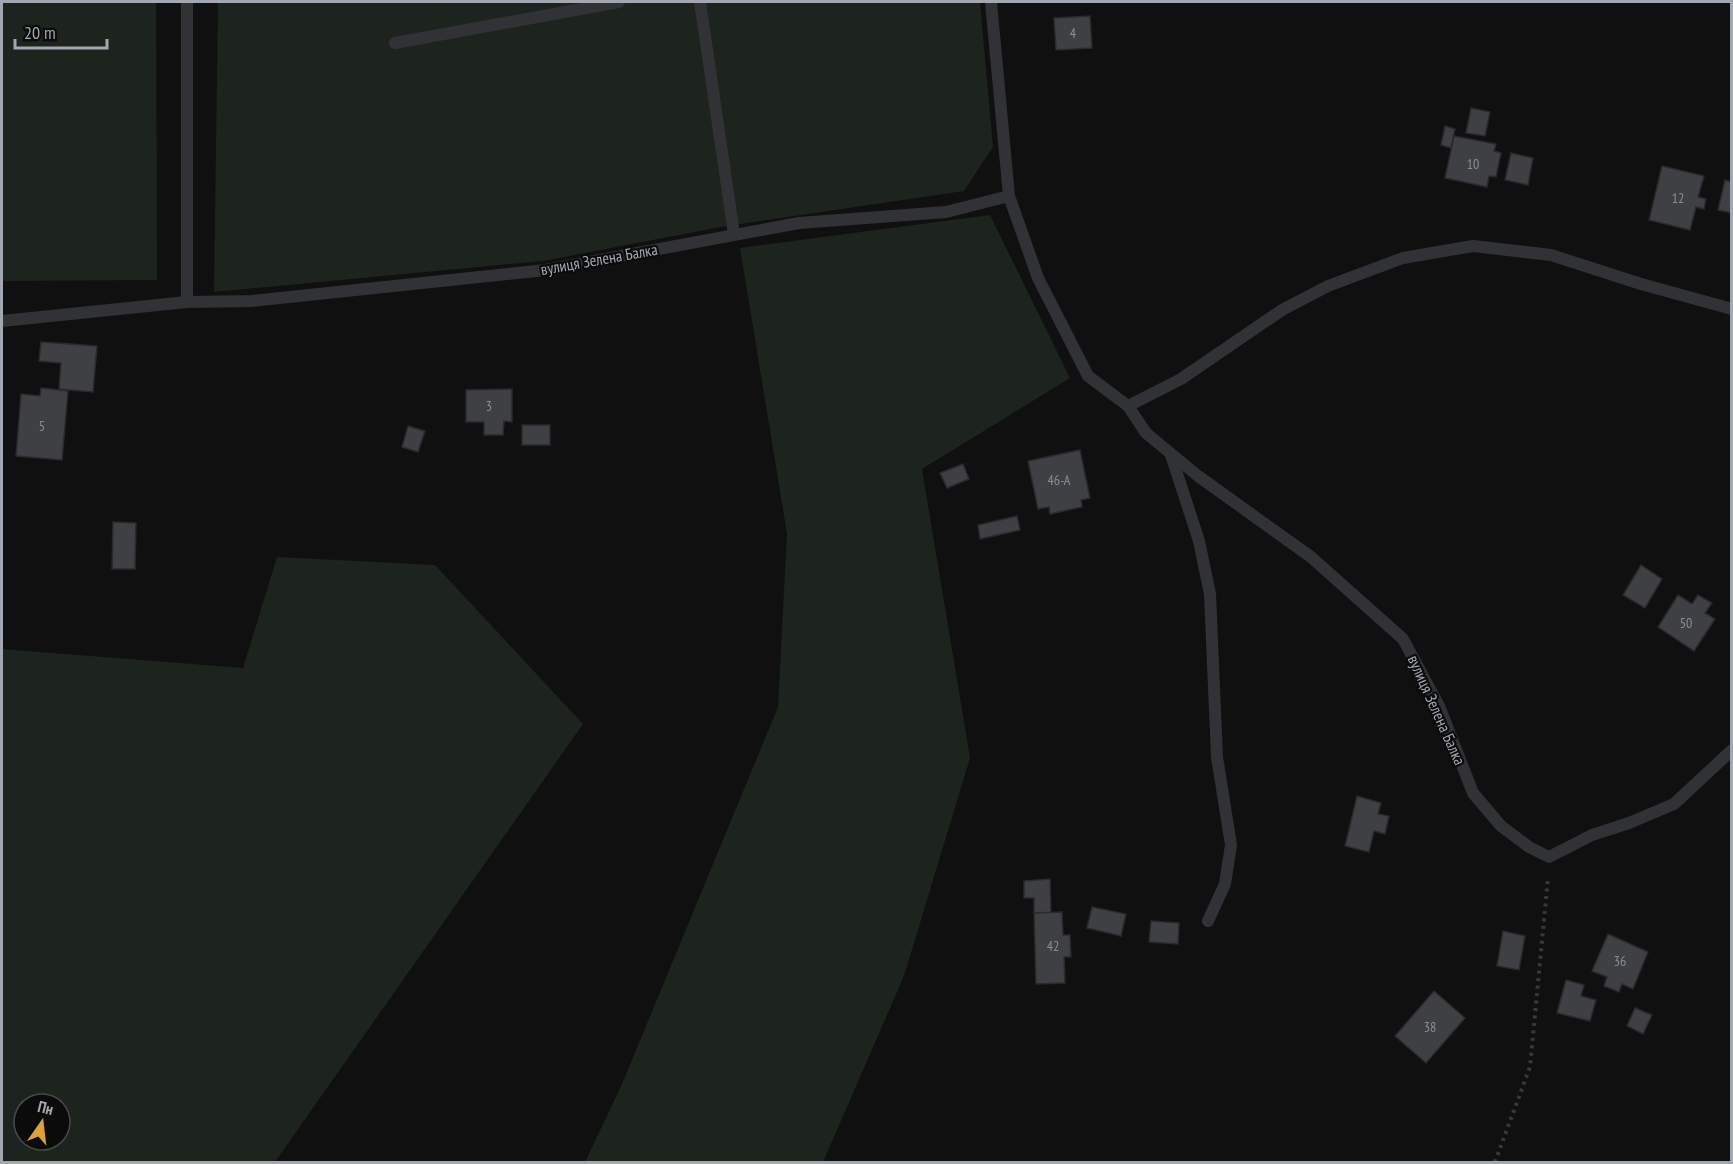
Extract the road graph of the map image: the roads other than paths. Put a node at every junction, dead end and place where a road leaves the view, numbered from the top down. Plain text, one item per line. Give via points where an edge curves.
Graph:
1 (187, 2) edge
2 (619, 2) edge
3 (699, 2) edge
4 (991, 2) edge
5 (395, 43) dead end
6 (1009, 196) junction
7 (734, 234) junction
8 (187, 302) junction
9 (1731, 309) edge
10 (2, 321) edge
11 (1128, 406) junction
12 (1170, 453) junction
13 (1731, 750) edge
14 (1208, 921) dead end

1 - 8 lane
2 - 5 lane
3 - 7 lane
4 - 6 lane, вулиця Зелена Балка
6 - 7 lane, вулиця Зелена Балка via 946,212 799,223
6 - 11 lane, вулиця Зелена Балка via 1038,278 1088,376
7 - 8 lane, вулиця Зелена Балка via 546,270 252,301
8 - 10 lane, вулиця Зелена Балка
9 - 11 lane via 1551,255 1473,246 1403,258 1328,286 1282,310 1181,379
11 - 12 lane, вулиця Зелена Балка via 1146,433
12 - 13 lane, вулиця Зелена Балка via 1311,557 1403,639 1439,706 1473,793 1501,826 1529,847 1549,857 1592,835 1674,804
12 - 14 lane via 1199,541 1210,594 1218,758 1232,845 1225,884

